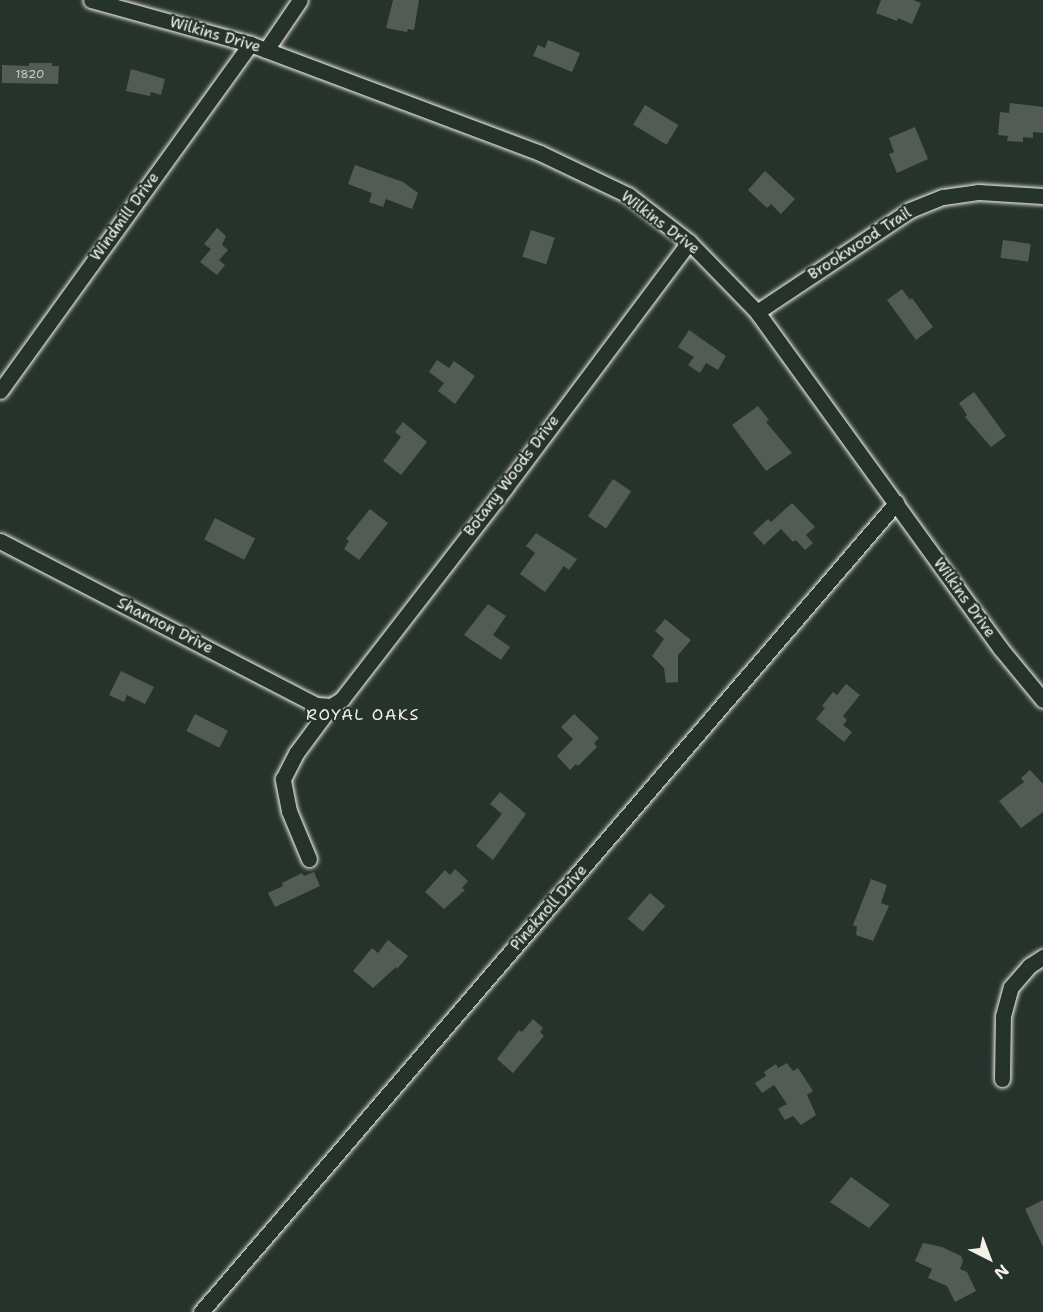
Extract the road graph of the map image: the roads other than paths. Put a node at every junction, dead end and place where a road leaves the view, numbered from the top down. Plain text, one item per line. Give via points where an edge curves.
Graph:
1 (91, 0) edge
2 (300, 0) edge
3 (250, 44) junction
4 (266, 50) junction
5 (1043, 196) edge
6 (689, 242) junction
7 (757, 312) junction
8 (0, 391) edge
9 (896, 503) junction
10 (0, 541) edge
11 (1043, 700) edge
12 (332, 706) junction
13 (309, 859) dead end
14 (1043, 957) edge
15 (1002, 1079) dead end
16 (201, 1312) edge

1 - 3 street, Wilkins Drive
2 - 4 street
3 - 4 street, Wilkins Drive
3 - 8 street, Windmill Drive
4 - 6 street, Wilkins Drive via 540,153 628,195
5 - 7 street, Brookwood Trail via 978,192 943,197 910,210
6 - 7 street, Wilkins Drive
6 - 12 street, Botany Woods Drive via 505,488 342,699
7 - 9 street, Wilkins Drive
9 - 11 street, Wilkins Drive via 1001,649
9 - 16 street, Pineknoll Drive
10 - 12 street, Shannon Drive via 317,705
12 - 13 street, Botany Woods Drive via 297,752 283,779 289,811
14 - 15 street via 1029,966 1011,987 1003,1016

